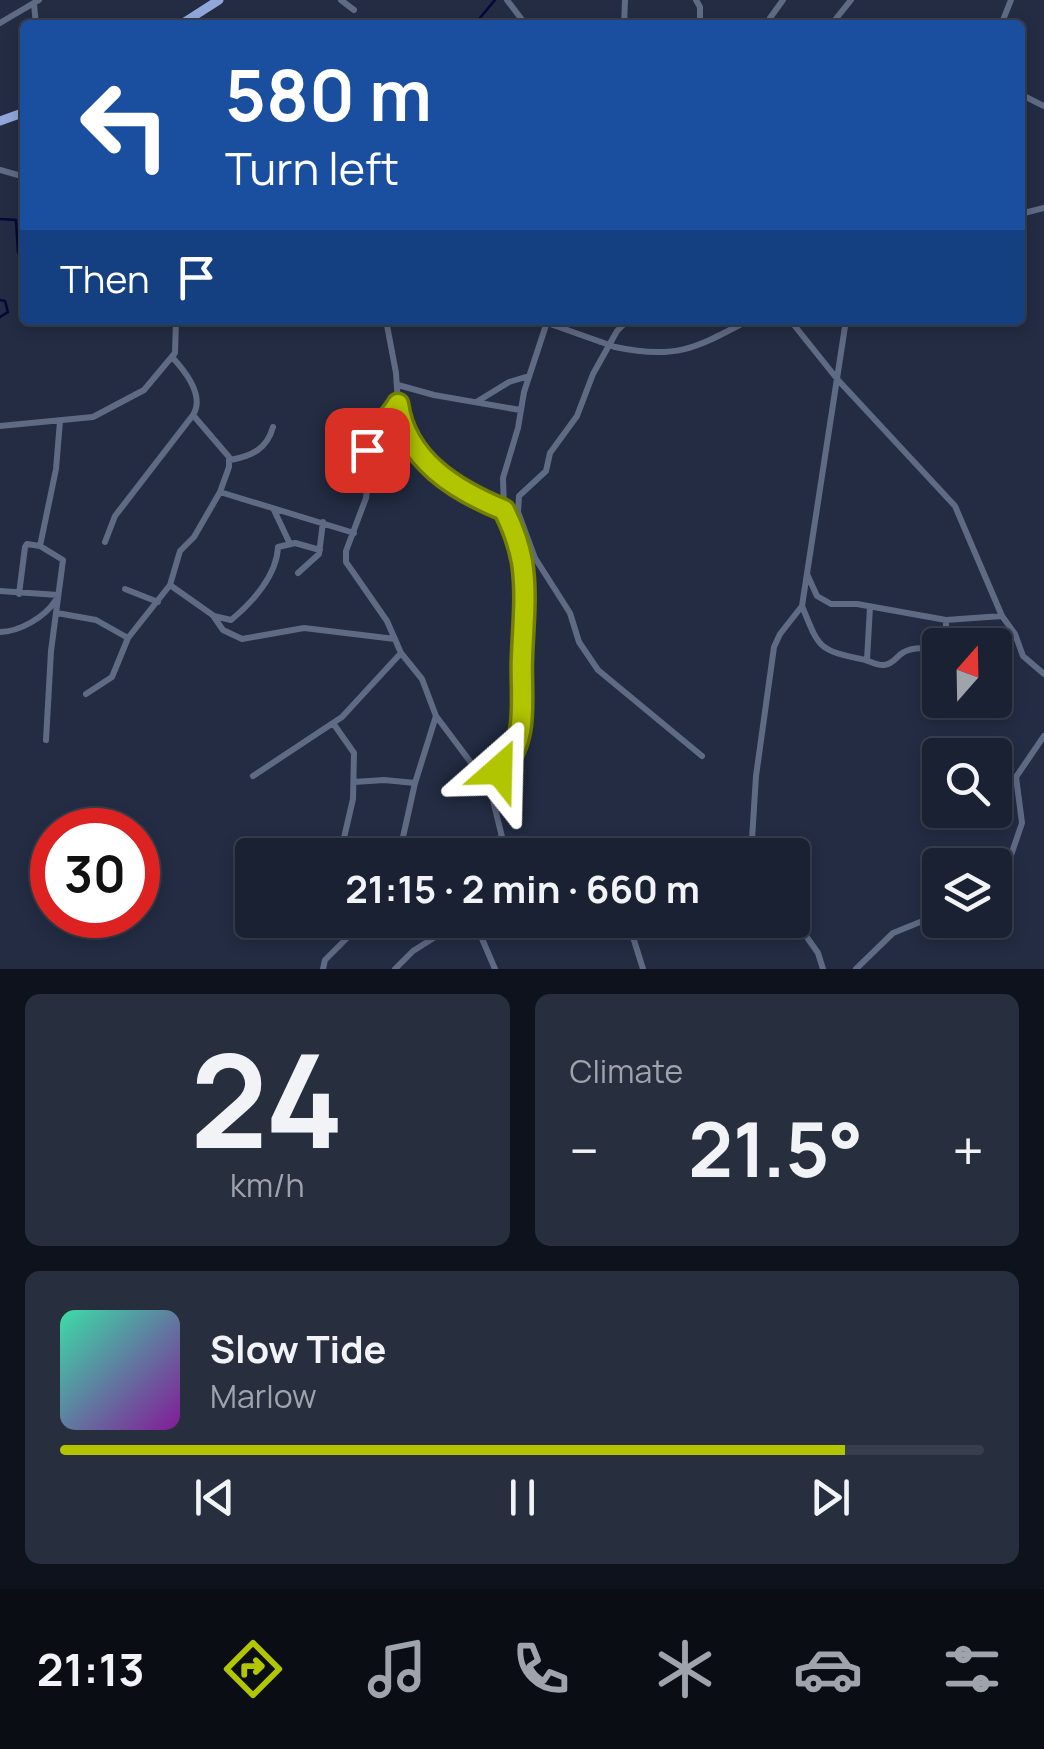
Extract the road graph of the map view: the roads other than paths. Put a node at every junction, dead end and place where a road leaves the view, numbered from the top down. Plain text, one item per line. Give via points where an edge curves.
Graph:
1 (220, 0) edge
2 (341, 0) edge
3 (507, 0) edge
4 (783, 0) edge
5 (850, 0) edge
6 (34, 2) edge
7 (354, 10) dead end
8 (770, 18) dead end
9 (188, 20) edge
10 (522, 20) edge
11 (835, 20) edge
12 (0, 22) edge
13 (176, 325) edge
14 (387, 325) edge
15 (542, 325) edge
16 (554, 325) edge
17 (623, 325) edge
18 (740, 325) edge
19 (794, 325) edge
20 (845, 325) edge
21 (172, 357) junction
22 (530, 376) junction
23 (838, 380) junction
24 (398, 385) junction
25 (477, 402) junction
26 (398, 404) junction
27 (520, 410) junction
28 (193, 416) junction
29 (60, 421) junction
30 (0, 426) edge
31 (272, 427) dead end
32 (230, 460) junction
33 (220, 492) junction
34 (274, 510) junction
35 (504, 510) junction
36 (323, 522) junction
37 (354, 532) junction
38 (105, 542) dead end
39 (290, 545) junction
40 (40, 546) junction
41 (320, 550) junction
42 (298, 573) dead end
43 (807, 574) junction
44 (170, 585) junction
45 (124, 590) dead end
46 (0, 591) edge
47 (19, 594) junction
48 (58, 596) junction
49 (158, 602) junction
50 (802, 606) junction
51 (870, 607) junction
52 (57, 613) junction
53 (214, 616) junction
54 (1002, 616) junction
55 (946, 620) junction
56 (0, 632) edge
57 (128, 638) junction
58 (395, 639) junction
59 (402, 653) junction
60 (867, 660) junction
61 (1044, 674) edge
62 (86, 694) dead end
63 (436, 716) junction
64 (333, 723) junction
65 (1044, 736) edge
66 (46, 740) dead end
67 (702, 756) dead end
68 (253, 776) dead end
69 (480, 776) junction
70 (354, 782) junction
71 (415, 783) junction
72 (343, 838) edge
73 (404, 838) edge
74 (503, 838) edge
75 (751, 838) edge
76 (1012, 852) edge
77 (922, 921) edge
78 (347, 938) edge
79 (434, 938) edge
80 (482, 938) edge
81 (632, 938) edge
82 (808, 938) edge
83 (323, 969) edge
84 (395, 969) edge
85 (496, 969) edge
86 (643, 969) edge
87 (823, 969) edge
88 (856, 969) edge

1 - 9 main road
2 - 7 street
3 - 10 street
4 - 8 street
5 - 11 street
6 - 12 street
13 - 21 street
14 - 24 street
15 - 22 street
16 - 18 street, bridge via 651,354 676,353
17 - 67 street via 546,471 519,496 518,512 535,558 598,670
19 - 23 street
20 - 23 street
21 - 28 street via 198,396
21 - 29 street via 144,390 102,414
22 - 25 street
22 - 27 street
23 - 43 street
23 - 54 street via 955,506
24 - 25 street
24 - 26 street
25 - 27 street
26 - 35 street via 403,430 418,454 453,486
26 - 37 street via 374,430 367,450 366,498
27 - 35 street via 503,478
28 - 32 street
28 - 38 street via 115,516
29 - 30 street
29 - 40 street
31 - 32 street via 260,449
32 - 33 street
33 - 34 street
33 - 44 street via 180,551
34 - 36 street
34 - 39 street
35 - 69 street via 523,576 522,713 507,762
36 - 37 street
36 - 41 street
37 - 58 street via 347,566
39 - 41 street
39 - 53 street via 278,547 261,590 236,616
40 - 47 street via 24,547
40 - 48 street via 63,560
41 - 42 street
43 - 50 street
43 - 51 street via 822,601
44 - 49 street
44 - 53 street
45 - 49 street
46 - 47 street
47 - 48 street
48 - 52 street
48 - 56 street via 24,626
49 - 57 street
50 - 60 street via 825,648
50 - 75 street via 774,648
51 - 55 street
51 - 60 street
52 - 57 street via 96,620
52 - 66 street
53 - 58 street via 223,630 242,639 304,628
54 - 55 street
54 - 61 street via 1024,656
55 - 60 street via 946,636 931,648 904,651 887,665
57 - 62 street via 112,678
58 - 59 street
59 - 63 street via 422,679
59 - 64 street
63 - 69 street
63 - 71 street
64 - 68 street
64 - 70 street via 354,751
65 - 76 street via 1016,776 1022,822
69 - 74 street via 493,795
70 - 71 street
70 - 72 street
71 - 73 street
77 - 88 street via 893,933
78 - 83 street
79 - 84 street
80 - 85 street
81 - 86 street
82 - 87 street

